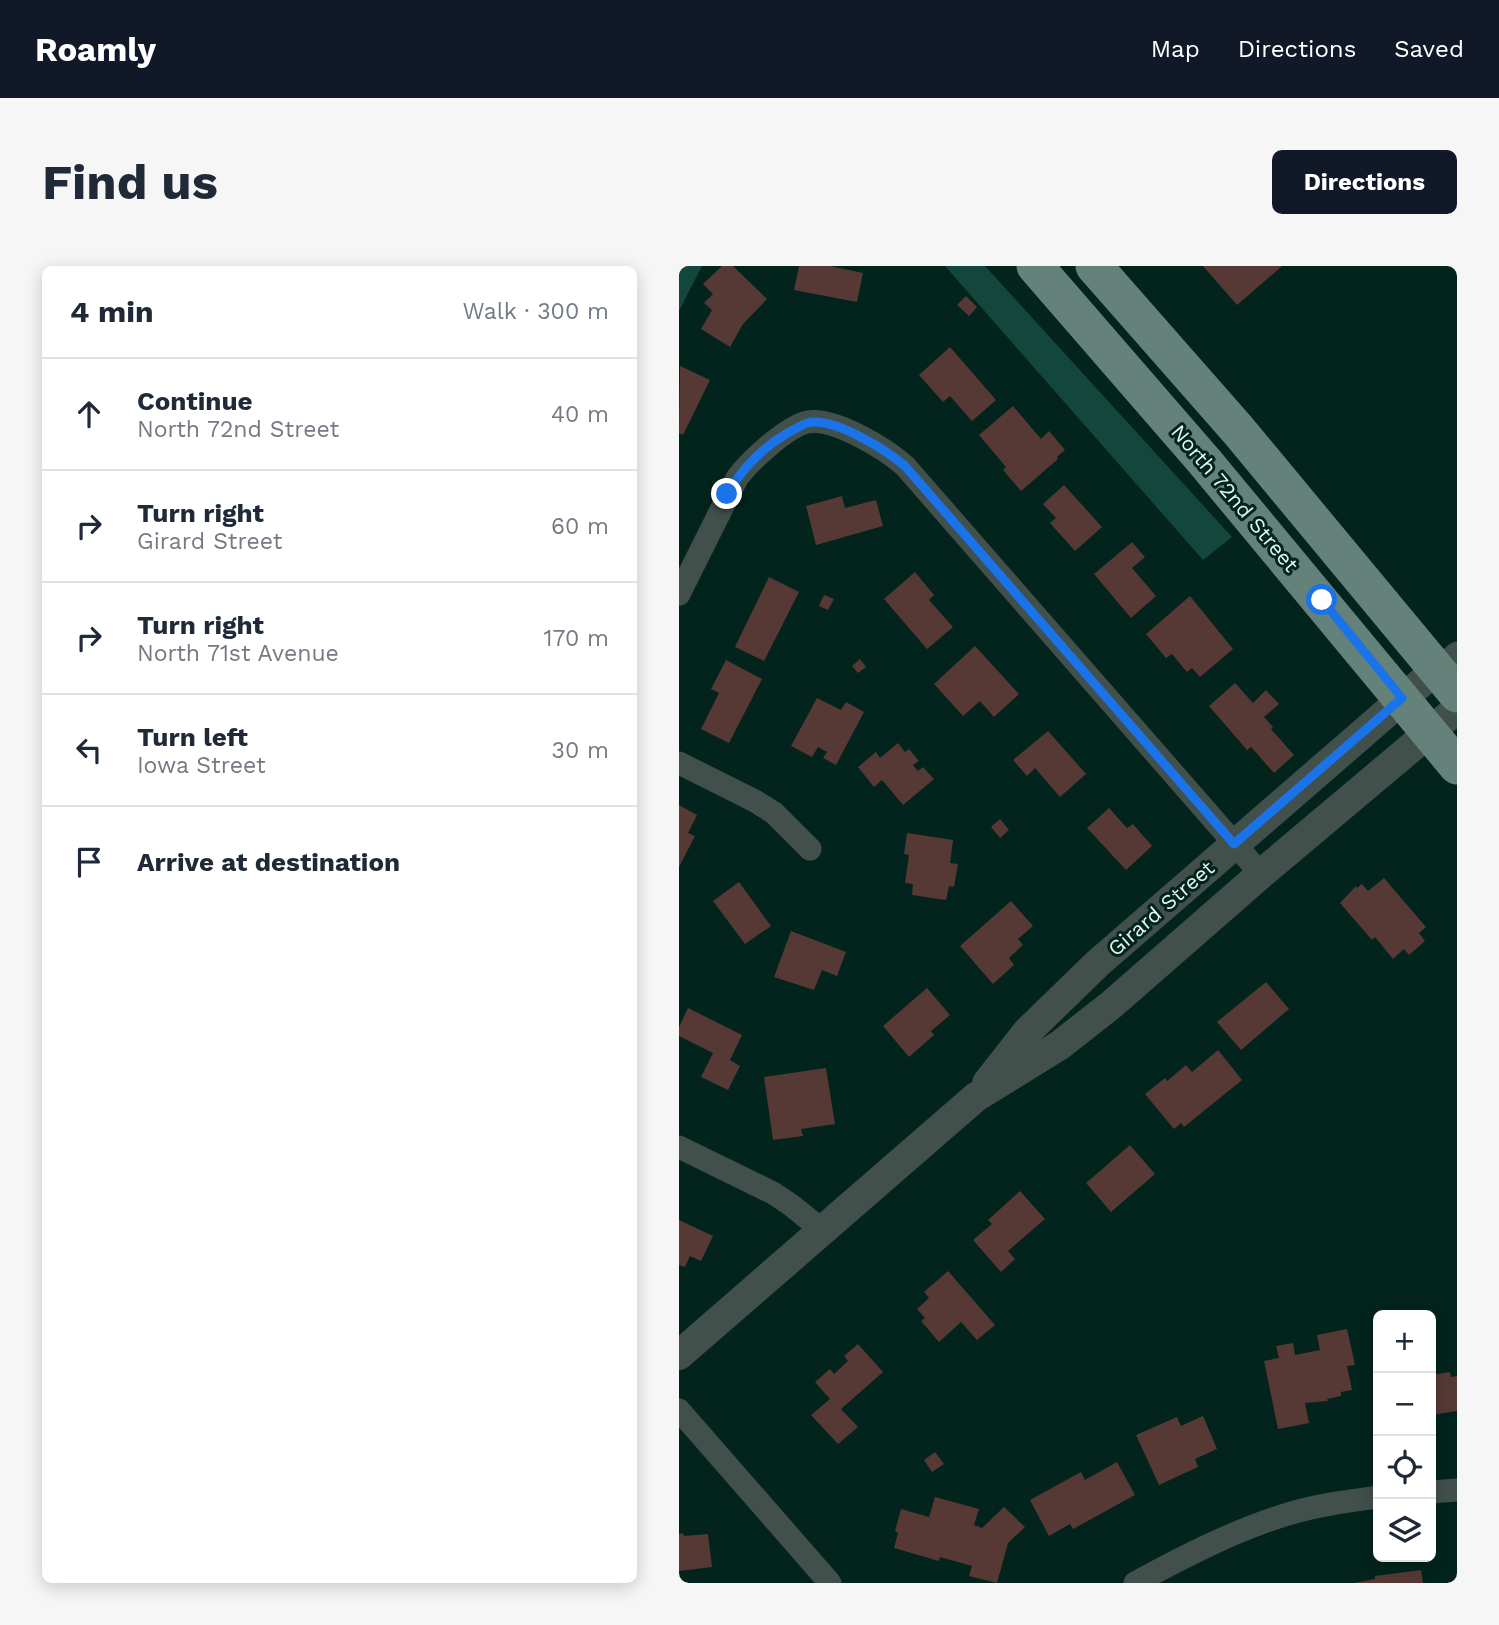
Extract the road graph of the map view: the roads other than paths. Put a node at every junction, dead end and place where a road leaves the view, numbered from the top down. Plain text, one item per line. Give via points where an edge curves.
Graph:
1 (1035, 266) edge
2 (1094, 266) edge
3 (679, 594) edge
4 (1450, 672) edge
5 (1402, 698) junction
6 (1443, 720) edge
7 (679, 764) edge
8 (1457, 766) edge
9 (1234, 844) junction
10 (810, 849) dead end
11 (1261, 874) junction
12 (976, 1097) junction
13 (679, 1147) edge
14 (822, 1230) junction
15 (679, 1355) edge
16 (679, 1410) edge
17 (1457, 1490) edge
18 (1436, 1492) edge
19 (1373, 1498) edge
20 (830, 1583) edge
21 (1135, 1583) edge

1 - 5 main road, North 72nd Street
2 - 4 main road
3 - 9 street via 737,478 776,439 808,422 831,425 871,441 905,466
4 - 5 street, Girard Street
5 - 6 main road, North 72nd Street
5 - 9 street, Girard Street
6 - 8 main road, North 72nd Street
6 - 11 street, Girard Street
7 - 10 street via 774,813
9 - 11 street
9 - 12 street, Girard Street via 1063,996 1027,1032
11 - 12 street, Girard Street via 1061,1045
12 - 14 street, Girard Street
13 - 14 street via 773,1193
14 - 15 street, Girard Street
16 - 20 street
17 - 18 street
19 - 21 street via 1289,1513

